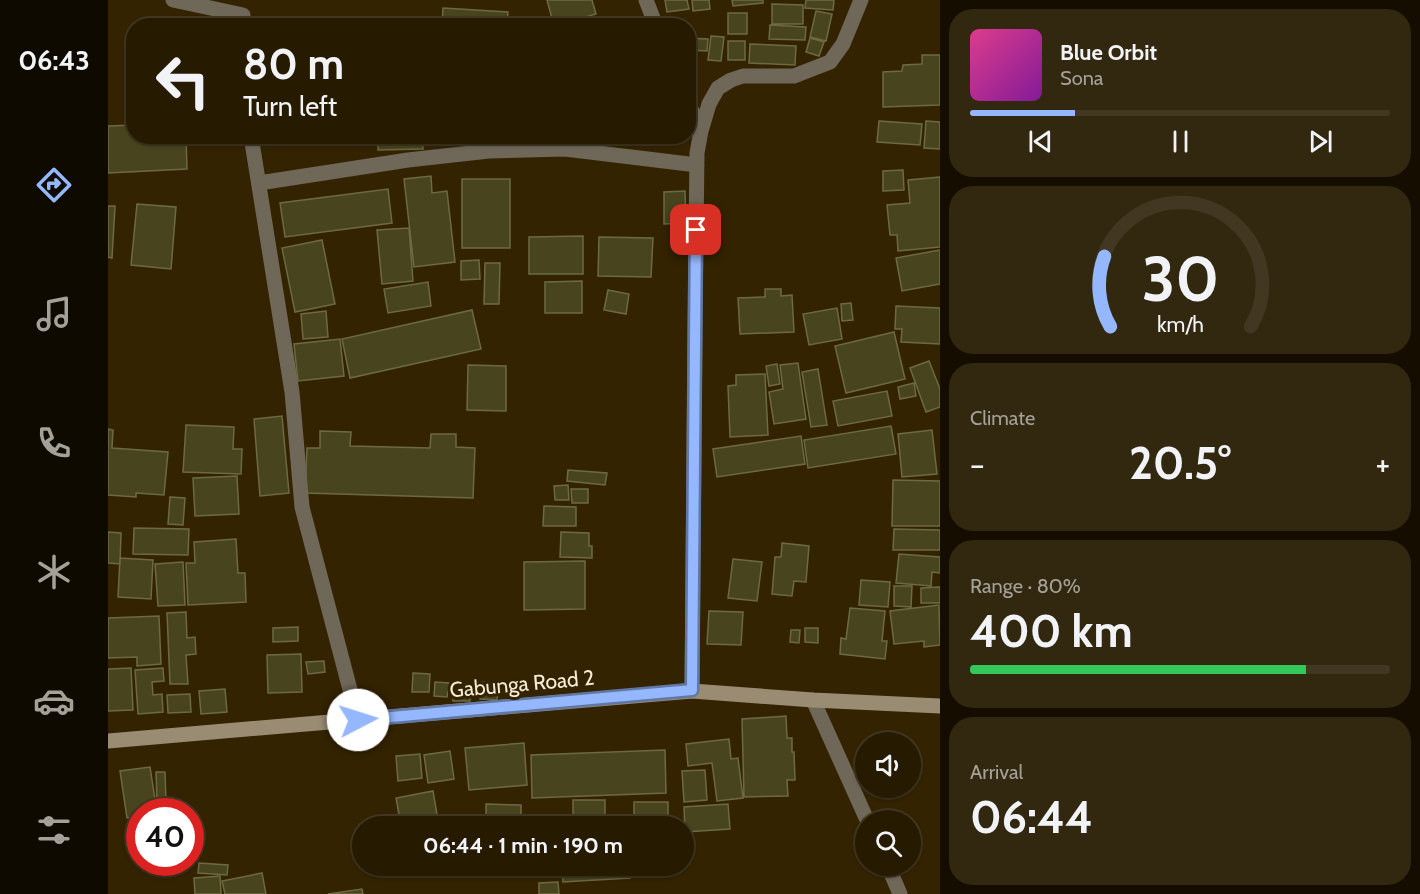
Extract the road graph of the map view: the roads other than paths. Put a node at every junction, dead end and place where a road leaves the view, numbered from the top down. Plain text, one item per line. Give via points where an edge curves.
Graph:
1 (173, 0) edge
2 (646, 0) edge
3 (861, 0) edge
4 (243, 14) edge
5 (653, 18) edge
6 (696, 120) edge
7 (701, 131) junction
8 (252, 144) edge
9 (697, 165) junction
10 (259, 183) junction
11 (692, 690) junction
12 (813, 700) junction
13 (940, 706) edge
14 (358, 720) junction
15 (108, 741) edge
16 (862, 810) edge
17 (892, 876) edge
18 (900, 894) edge

1 - 4 street
2 - 5 street
3 - 7 street via 843,44 830,62 794,76 743,76 731,80 718,88
6 - 7 street
7 - 9 street
8 - 10 street
9 - 10 street via 565,149 489,151
9 - 11 street
10 - 14 street via 292,392 302,507
11 - 12 street, Gabunga Road 2
11 - 14 street, Gabunga Road 2
12 - 13 street, Gabunga Road 2
12 - 16 street
14 - 15 street, Gabunga Road 2
17 - 18 street

